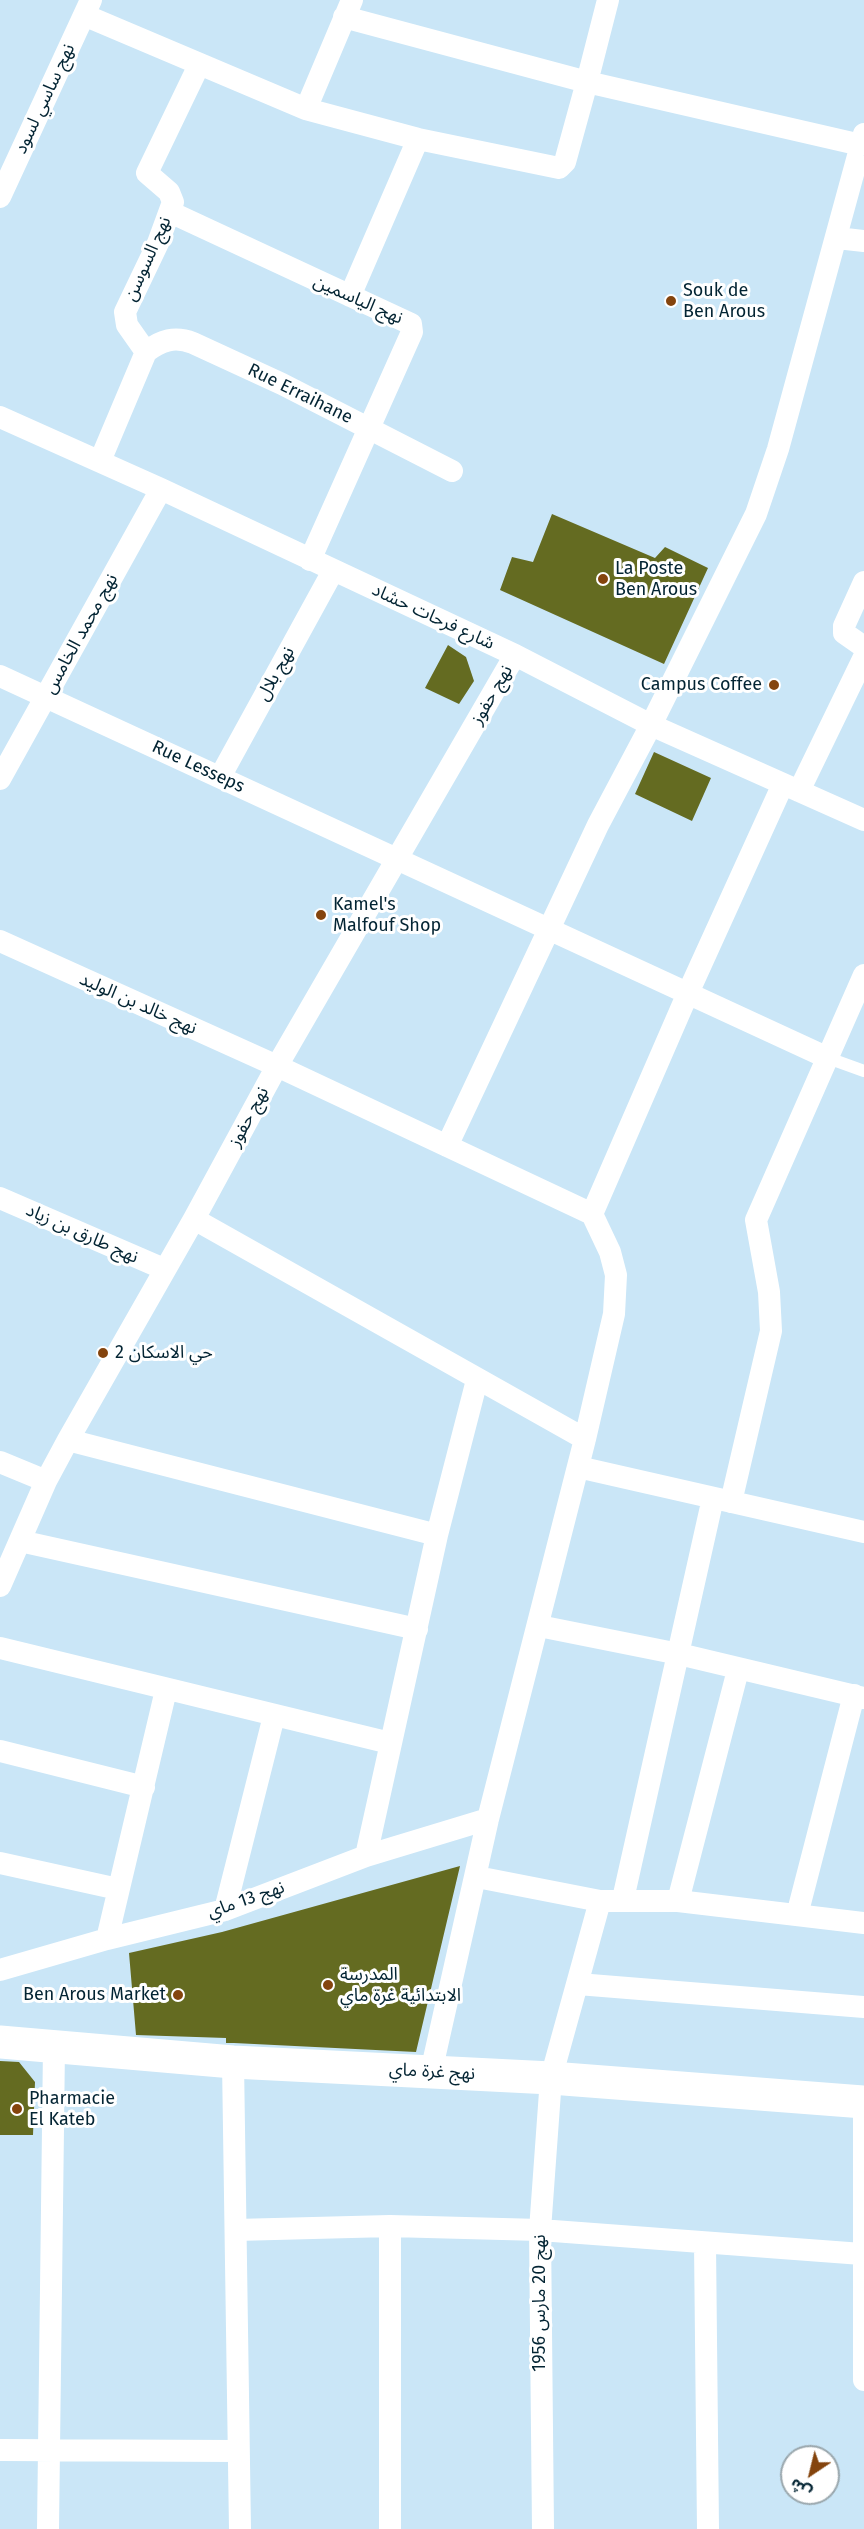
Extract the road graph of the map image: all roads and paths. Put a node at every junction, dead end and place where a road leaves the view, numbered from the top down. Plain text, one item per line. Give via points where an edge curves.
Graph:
1 (608, 0) edge
2 (88, 8) edge
3 (348, 8) edge
4 (199, 65) junction
5 (587, 82) junction
6 (306, 109) junction
7 (418, 139) junction
8 (863, 139) edge
9 (6, 167) edge
10 (0, 197) edge
11 (170, 212) junction
12 (837, 238) junction
13 (864, 241) edge
14 (350, 296) junction
15 (146, 352) junction
16 (0, 417) edge
17 (369, 429) junction
18 (100, 461) junction
19 (452, 471) dead end
20 (161, 489) junction
21 (310, 560) junction
22 (333, 571) junction
23 (864, 582) edge
24 (864, 647) edge
25 (515, 655) junction
26 (864, 657) edge
27 (0, 676) edge
28 (48, 696) junction
29 (651, 724) junction
30 (220, 777) junction
31 (0, 779) edge
32 (791, 788) junction
33 (864, 820) edge
34 (396, 860) junction
35 (548, 929) junction
36 (0, 941) edge
37 (864, 975) edge
38 (688, 993) junction
39 (828, 1058) junction
40 (277, 1066) junction
41 (864, 1071) edge
42 (447, 1146) junction
43 (0, 1198) edge
44 (592, 1214) junction
45 (194, 1219) junction
46 (164, 1269) junction
47 (477, 1380) junction
48 (585, 1438) junction
49 (68, 1440) junction
50 (0, 1462) edge
51 (578, 1467) junction
52 (46, 1481) junction
53 (722, 1500) junction
54 (864, 1532) edge
55 (437, 1535) junction
56 (20, 1541) junction
57 (0, 1587) edge
58 (539, 1626) junction
59 (417, 1629) junction
60 (0, 1648) edge
61 (679, 1654) junction
62 (738, 1670) junction
63 (166, 1690) junction
64 (859, 1697) edge
65 (274, 1716) junction
66 (390, 1743) junction
67 (0, 1752) edge
68 (144, 1787) junction
69 (488, 1819) junction
70 (366, 1856) junction
71 (0, 1863) edge
72 (477, 1877) junction
73 (118, 1889) junction
74 (623, 1899) junction
75 (600, 1901) junction
76 (678, 1901) junction
77 (225, 1910) junction
78 (797, 1915) junction
79 (864, 1923) edge
80 (107, 1939) junction
81 (0, 1970) edge
82 (578, 1984) junction
83 (864, 2007) edge
84 (0, 2042) edge
85 (54, 2047) junction
86 (233, 2062) junction
87 (431, 2072) junction
88 (551, 2078) junction
89 (864, 2102) edge
90 (390, 2226) junction
91 (236, 2230) junction
92 (540, 2230) junction
93 (705, 2244) junction
94 (862, 2254) junction
95 (864, 2380) edge
96 (48, 2449) junction
97 (0, 2450) edge
98 (238, 2451) junction
99 (48, 2529) edge
100 (240, 2529) edge
101 (390, 2529) edge
102 (543, 2529) edge
103 (708, 2529) edge

1 - 5 street
2 - 4 street
2 - 9 street, نهج ساسي لسود
3 - 5 street
3 - 6 street
4 - 6 street
4 - 11 street, نهج السوسن via 147,173 169,192 173,202
5 - 7 street via 565,162 559,168
5 - 8 street
6 - 7 street
7 - 14 street
8 - 12 street
9 - 10 street, نهج ساسي لسود
11 - 14 street, نهج الياسمين
11 - 15 street, نهج السوسن via 125,312 127,325
12 - 13 street
12 - 29 street via 756,514
14 - 17 street, نهج الياسمين via 408,321 412,327
15 - 17 street, Rue Erraihane via 167,340 180,338
15 - 18 street
16 - 18 street, شارع فرحات حشاد
17 - 19 street, Rue Erraihane
17 - 21 street, نهج الياسمين
18 - 20 street, شارع فرحات حشاد
20 - 21 street, شارع فرحات حشاد
20 - 28 street, نهج محمد الخامس
21 - 22 street, شارع فرحات حشاد
22 - 25 street, شارع فرحات حشاد
22 - 30 street, نهج بلال
23 - 24 street via 844,633
25 - 29 street, شارع فرحات حشاد
25 - 34 street, نهج حفوز
26 - 32 street
27 - 28 street, Rue Lesseps
28 - 30 street, Rue Lesseps
28 - 31 street, نهج محمد الخامس
29 - 32 street, شارع فرحات حشاد
29 - 35 street
30 - 34 street, Rue Lesseps
32 - 33 street, شارع فرحات حشاد
32 - 38 street
34 - 35 street, Rue Lesseps
34 - 40 street, نهج حفوز
35 - 38 street, Rue Lesseps
35 - 42 street
36 - 40 street, نهج خالد بن الوليد
37 - 39 street
38 - 39 street, Rue Lesseps
38 - 44 street
39 - 41 lane
39 - 53 street via 756,1220 769,1292 771,1331
40 - 42 street, نهج خالد بن الوليد
40 - 45 street, نهج حفوز
42 - 44 street, نهج خالد بن الوليد
43 - 46 street, نهج طارق بن زياد
44 - 48 street via 610,1252 617,1292
45 - 46 street, نهج حفوز
45 - 47 street
46 - 49 street, نهج حفوز
47 - 48 street
47 - 55 street
48 - 51 street
49 - 52 street, نهج حفوز
49 - 55 street
50 - 52 street
51 - 53 street
51 - 58 street
52 - 56 street, نهج حفوز
53 - 54 street
53 - 61 street
55 - 59 street
56 - 57 street, نهج حفوز
56 - 59 street
58 - 61 street
58 - 69 street
59 - 66 street
60 - 63 street
61 - 62 street
61 - 74 street
62 - 64 street
62 - 76 street
63 - 65 street
63 - 68 street
64 - 78 street
65 - 66 street
65 - 77 street
66 - 70 street
67 - 68 street
68 - 73 street
69 - 70 street, نهج 13 ماي
69 - 72 street
70 - 77 street, نهج 13 ماي
71 - 73 street
72 - 75 street
72 - 87 street
73 - 80 street
74 - 75 street
74 - 76 street
75 - 82 street, نهج 20 مارس 1956
76 - 78 street
77 - 80 street, نهج 13 ماي
78 - 79 street
80 - 81 street, نهج 13 ماي
82 - 83 street
82 - 88 street, نهج 20 مارس 1956
84 - 85 street, نهج غرة ماي
85 - 86 street, نهج غرة ماي
85 - 96 street
86 - 87 street, نهج غرة ماي
86 - 91 street
87 - 88 street, نهج غرة ماي
88 - 89 street, نهج غرة ماي
88 - 92 street, نهج 20 مارس 1956
89 - 94 street
90 - 91 street
90 - 92 street
90 - 101 street
91 - 98 street
92 - 93 street
92 - 102 street, نهج 20 مارس 1956
93 - 94 street
93 - 103 street
94 - 95 street
96 - 97 street
96 - 98 street
96 - 99 street
98 - 100 street

